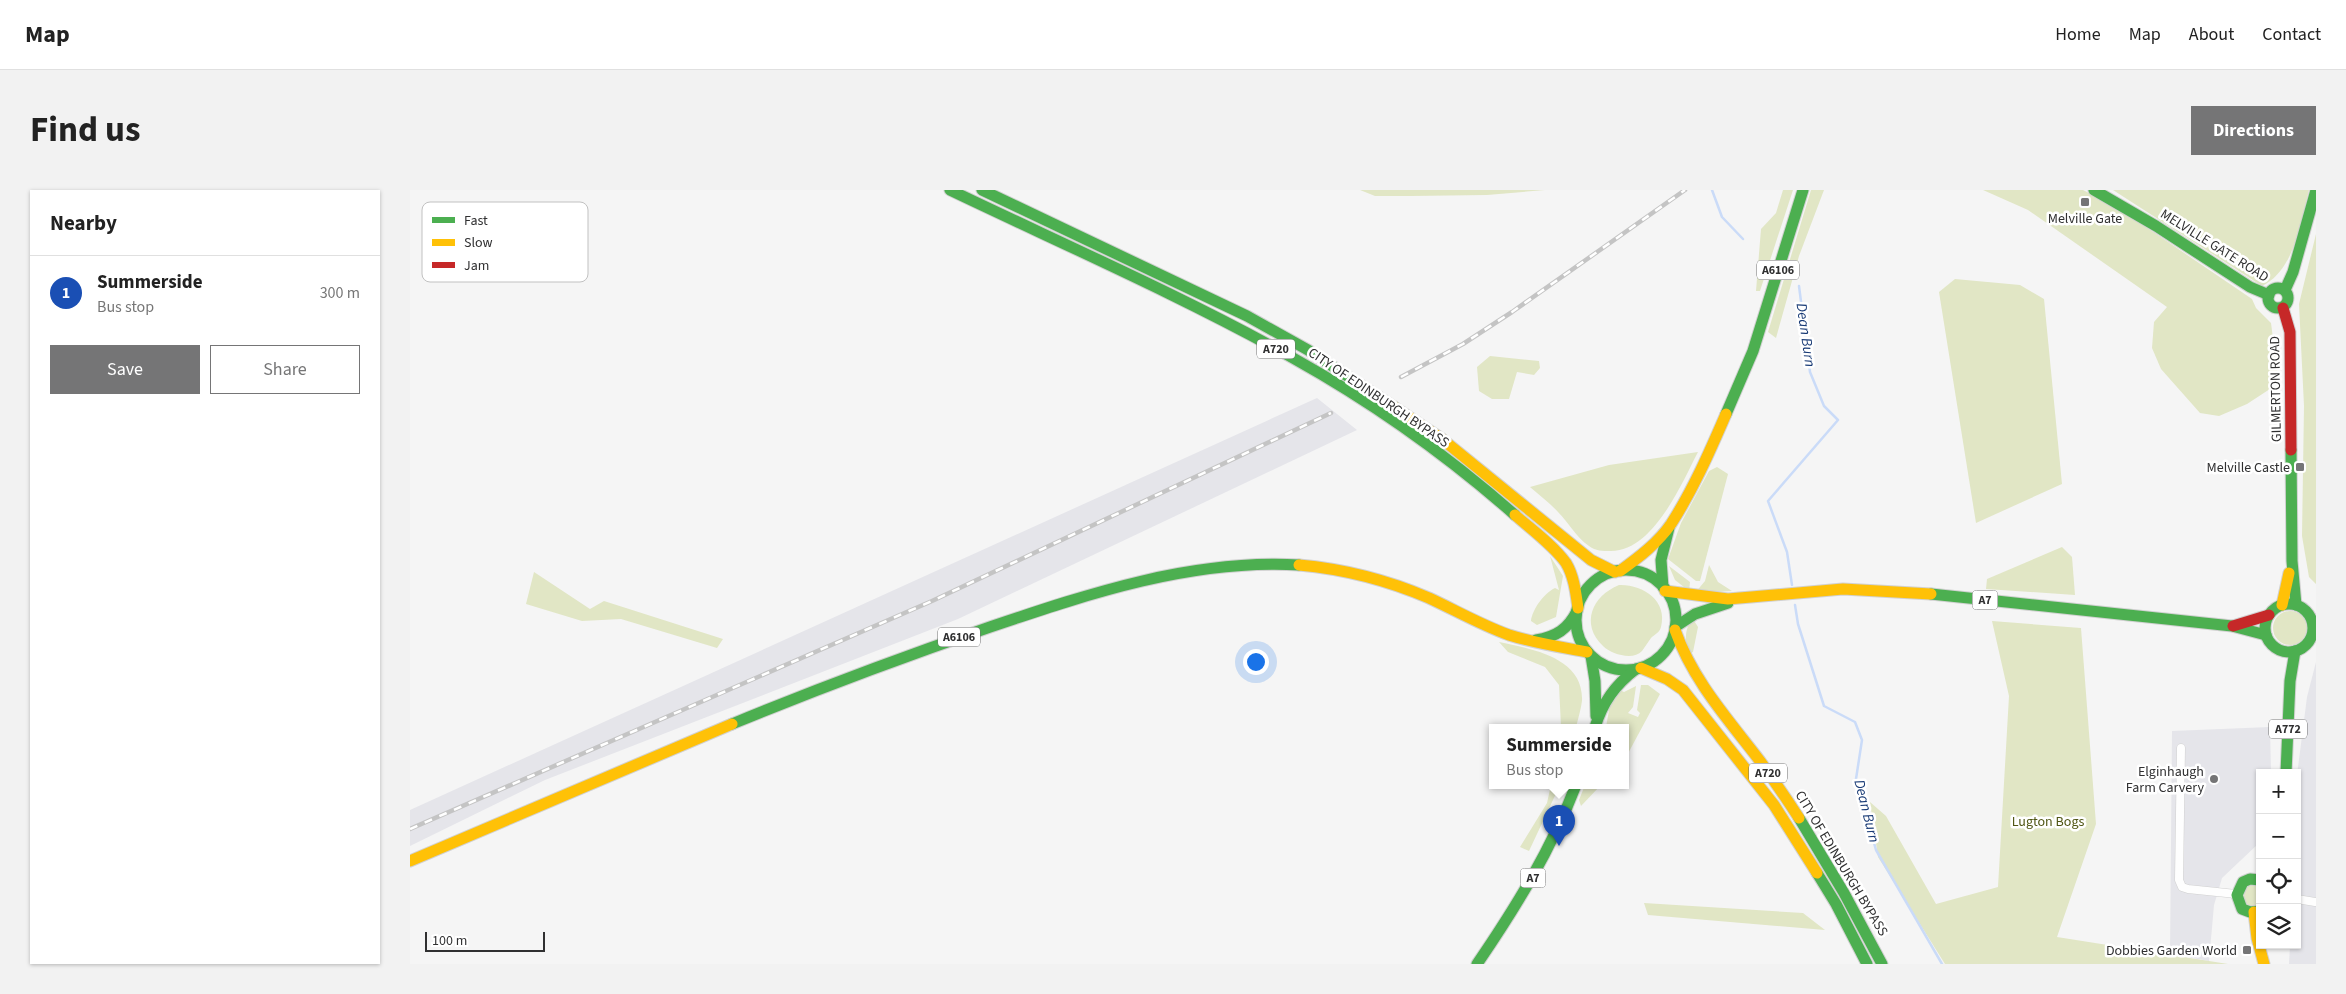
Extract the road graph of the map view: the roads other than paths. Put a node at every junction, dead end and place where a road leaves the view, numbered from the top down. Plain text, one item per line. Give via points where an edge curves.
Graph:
1 (950, 190) edge
2 (982, 190) edge
3 (1803, 190) edge
4 (2094, 190) edge
5 (2316, 190) edge
6 (2285, 290) junction
7 (2268, 294) junction
8 (2283, 308) junction
9 (1670, 525) junction
10 (2292, 561) junction
11 (1618, 571) junction
12 (1664, 589) junction
13 (1737, 600) junction
14 (2282, 605) junction
15 (2296, 605) junction
16 (1578, 609) junction
17 (2269, 615) junction
18 (2312, 615) edge
19 (2232, 626) junction
20 (1675, 628) junction
21 (2266, 635) junction
22 (2314, 635) edge
23 (1528, 640) junction
24 (2282, 651) junction
25 (2296, 651) junction
26 (1589, 654) junction
27 (1638, 669) junction
28 (2290, 680) junction
29 (1595, 724) edge
30 (1595, 724) edge
31 (2181, 748) dead end
32 (2286, 769) edge
33 (1574, 789) edge
34 (410, 861) edge
35 (2256, 877) edge
36 (2236, 894) junction
37 (2301, 900) edge
38 (2315, 902) edge
39 (2256, 912) edge
40 (2260, 949) edge
41 (1477, 964) edge
42 (1867, 964) edge
43 (1882, 964) edge
44 (2264, 964) edge

1 - 16 main road, CITY OF EDINBURGH BYPASS / A720 via 1237,328 1295,359 1370,406 1436,452 1544,540 1566,564 1575,588
2 - 11 main road, CITY OF EDINBURGH BYPASS / A720 via 1239,313 1308,350 1442,439 1591,560
3 - 9 main road, A6106 via 1755,344 1726,419
4 - 7 main road, MELVILLE GATE ROAD
5 - 6 main road
6 - 7 main road via 2273,289
6 - 8 main road via 2289,300
7 - 8 main road via 2272,307
8 - 10 main road, GILMERTON ROAD via 2290,332
9 - 11 main road, A6106 via 1644,553
9 - 12 main road, A6106 via 1661,560
10 - 14 main road, GILMERTON ROAD
10 - 15 main road, GILMERTON ROAD
11 - 12 main road via 1645,574
11 - 16 main road via 1596,581 1582,598
12 - 13 main road, A7 via 1698,597
12 - 20 main road via 1674,606
13 - 19 main road, A7 via 1855,589
13 - 20 main road, A7 via 1695,614
14 - 15 main road
14 - 17 main road
15 - 18 main road
16 - 23 main road, A6106 via 1572,622 1558,635
16 - 26 main road via 1578,634
17 - 19 main road, A7
17 - 21 main road
18 - 22 main road
19 - 21 main road, A7
20 - 27 main road via 1663,654
20 - 43 main road, CITY OF EDINBURGH BYPASS / A720 via 1692,672 1753,751 1801,821
21 - 24 main road via 2272,645
22 - 25 main road
23 - 26 main road, A6106
23 - 34 main road, A6106 via 1418,594 1350,574 1284,564 1195,568 1111,588 914,652 822,687
24 - 25 main road
24 - 28 main road, A772
25 - 28 main road, A772
26 - 27 main road via 1606,666
26 - 29 main road via 1595,681
27 - 30 main road via 1617,684 1604,700
27 - 42 main road, CITY OF EDINBURGH BYPASS / A720 via 1667,678 1682,690 1760,785 1809,860
28 - 32 main road, A772
31 - 36 street via 2179,880 2182,887 2188,889
33 - 41 main road, A7 via 1528,887
35 - 36 main road via 2240,884
36 - 39 main road via 2239,905 2248,912
37 - 38 street
40 - 44 main road

